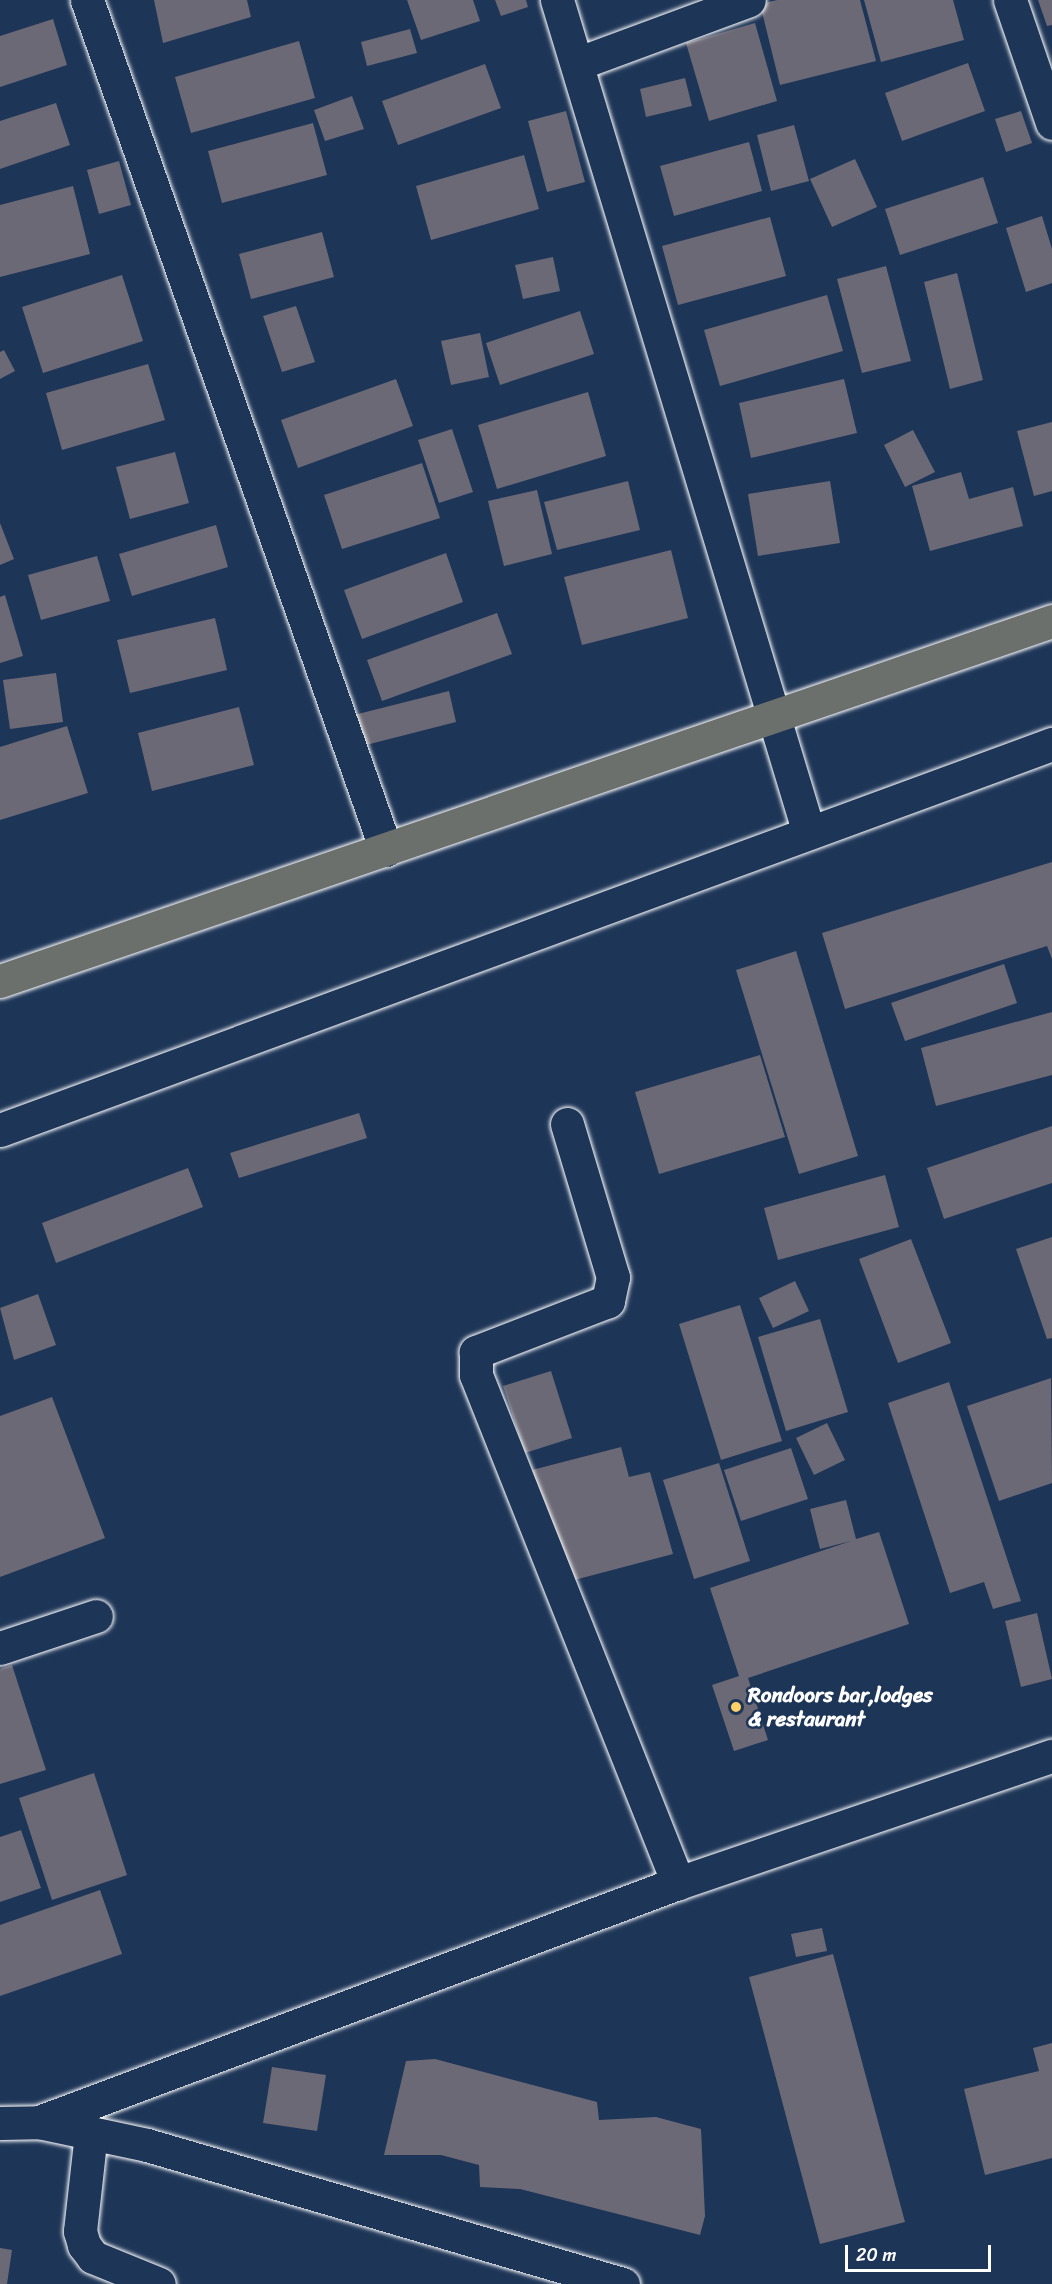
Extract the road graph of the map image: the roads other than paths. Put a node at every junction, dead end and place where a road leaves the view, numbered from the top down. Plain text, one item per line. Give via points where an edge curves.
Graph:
1 (87, 0) edge
2 (557, 0) edge
3 (749, 0) edge
4 (1011, 0) edge
5 (579, 63) junction
6 (1052, 123) edge
7 (1051, 623) edge
8 (773, 719) junction
9 (1052, 744) edge
10 (809, 833) junction
11 (386, 850) junction
12 (0, 981) edge
13 (567, 1124) dead end
14 (0, 1130) edge
15 (96, 1616) dead end
16 (0, 1648) edge
17 (1052, 1756) edge
18 (678, 1883) junction
19 (39, 2122) junction
20 (0, 2123) edge
21 (91, 2133) junction
22 (159, 2284) edge
23 (623, 2284) edge

1 - 11 street
2 - 5 street
3 - 5 street
4 - 6 street
5 - 8 street
7 - 8 main road
8 - 10 street
8 - 11 main road
9 - 10 street
10 - 14 street
11 - 12 main road
13 - 18 street via 613,1277 608,1301 476,1352 477,1375
15 - 16 street
17 - 18 street
18 - 19 street
19 - 20 street
19 - 21 street
21 - 22 street via 80,2231 84,2245 93,2257
21 - 23 street

